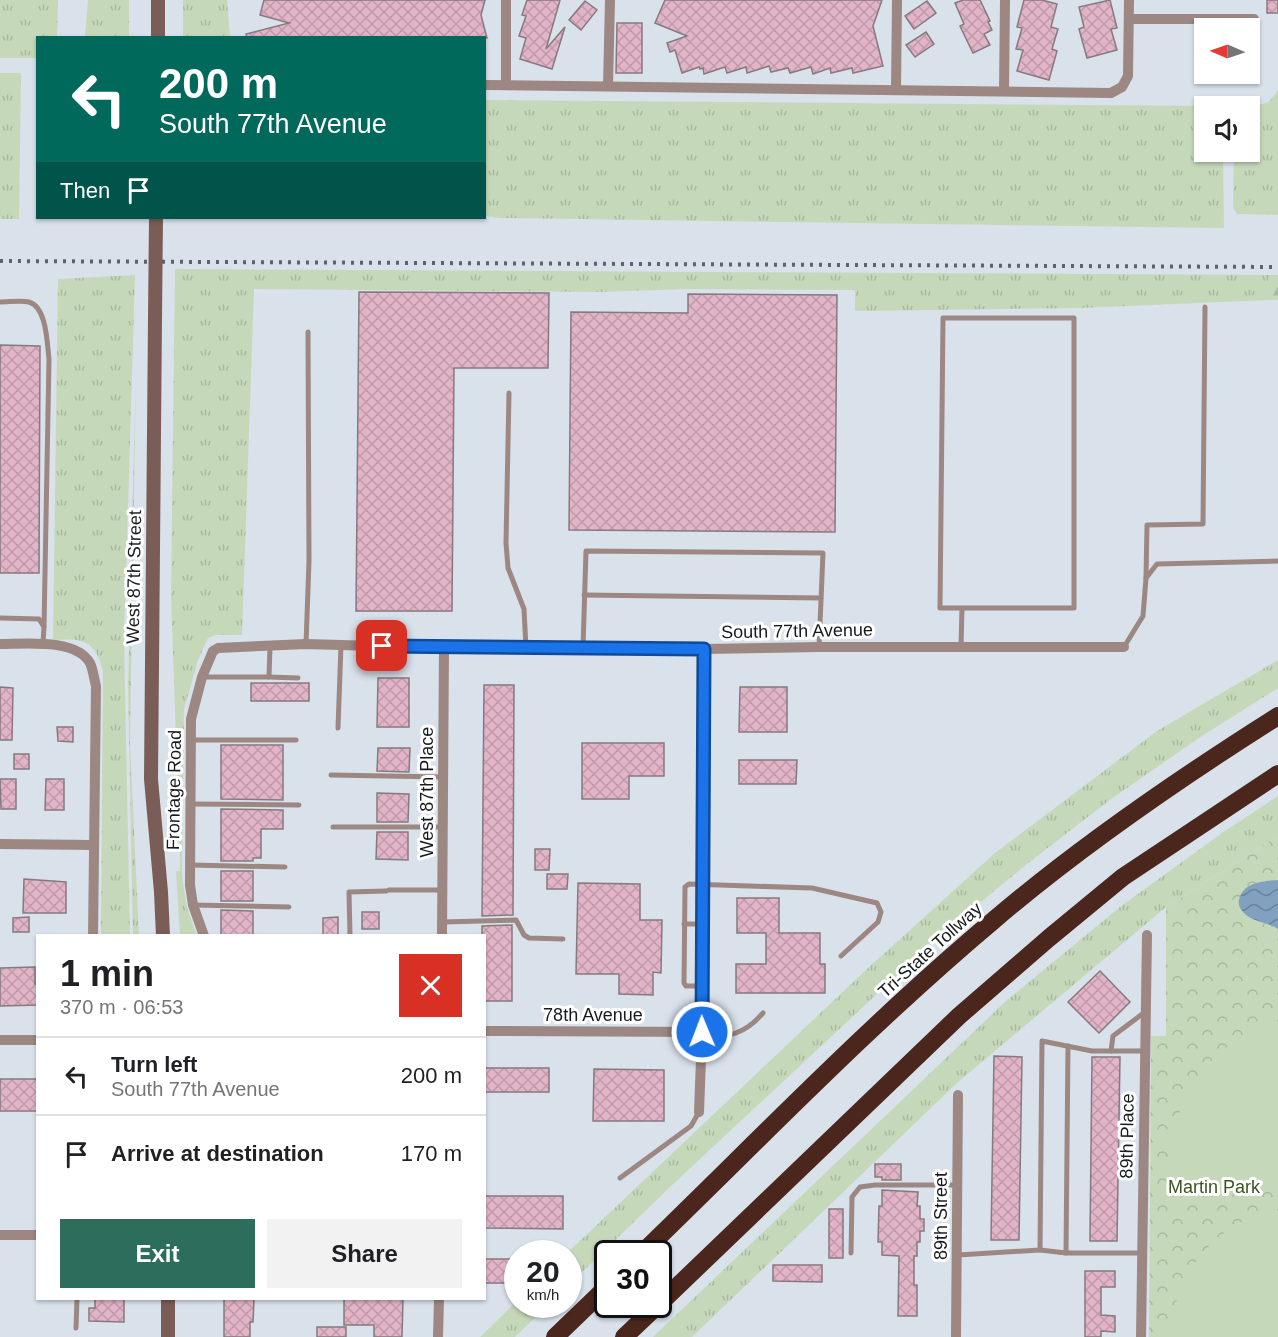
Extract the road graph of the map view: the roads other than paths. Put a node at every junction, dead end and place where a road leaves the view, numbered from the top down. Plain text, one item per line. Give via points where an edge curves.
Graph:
1 (158, 0) edge
2 (506, 0) edge
3 (610, 0) edge
4 (897, 0) edge
5 (1005, 0) edge
6 (1130, 0) edge
7 (1129, 19) junction
8 (1194, 19) edge
9 (158, 36) edge
10 (486, 85) edge
11 (506, 85) junction
12 (608, 86) junction
13 (896, 90) junction
14 (1004, 91) junction
15 (156, 219) edge
16 (0, 302) edge
17 (1205, 307) dead end
18 (308, 332) dead end
19 (509, 393) dead end
20 (1278, 561) edge
21 (1146, 578) junction
22 (584, 595) junction
23 (821, 598) junction
24 (962, 608) junction
25 (0, 618) edge
26 (44, 627) junction
27 (0, 644) edge
28 (43, 644) junction
29 (306, 644) junction
30 (341, 645) junction
31 (270, 647) junction
32 (819, 647) junction
33 (961, 647) junction
34 (1124, 647) joint
35 (218, 648) joint
36 (444, 648) junction
37 (526, 648) junction
38 (583, 648) junction
39 (704, 649) junction
40 (202, 677) junction
41 (269, 677) junction
42 (298, 678) dead end
43 (1278, 716) edge
44 (338, 728) dead end
45 (190, 740) junction
46 (296, 740) dead end
47 (1278, 774) edge
48 (331, 775) dead end
49 (443, 777) junction
50 (190, 804) junction
51 (300, 805) dead end
52 (333, 827) dead end
53 (442, 827) junction
54 (0, 844) edge
55 (94, 845) junction
56 (190, 865) junction
57 (285, 867) dead end
58 (702, 884) junction
59 (443, 890) junction
60 (193, 905) junction
61 (289, 907) dead end
62 (442, 922) junction
63 (684, 924) junction
64 (702, 924) junction
65 (93, 934) edge
66 (163, 934) edge
67 (203, 934) edge
68 (350, 934) edge
69 (442, 934) edge
70 (1147, 935) dead end
71 (563, 939) dead end
72 (841, 956) dead end
73 (702, 986) junction
74 (1146, 1011) junction
75 (763, 1013) dead end
76 (486, 1031) edge
77 (702, 1035) junction
78 (0, 1040) edge
79 (36, 1040) edge
80 (1068, 1046) junction
81 (1111, 1051) junction
82 (1145, 1051) junction
83 (958, 1095) dead end
84 (699, 1112) joint
85 (620, 1178) dead end
86 (958, 1185) junction
87 (0, 1235) edge
88 (36, 1235) edge
89 (656, 1240) edge
90 (1040, 1250) junction
91 (851, 1253) dead end
92 (1066, 1253) junction
93 (1143, 1253) junction
94 (958, 1255) junction
95 (672, 1292) edge
96 (594, 1299) edge
97 (77, 1300) edge
98 (168, 1300) edge
99 (438, 1300) edge
100 (644, 1318) edge
101 (76, 1328) dead end
102 (168, 1337) edge
103 (438, 1337) edge
104 (555, 1337) edge
105 (624, 1337) edge
106 (956, 1337) edge
107 (1141, 1337) edge

1 - 9 main road
2 - 11 street
3 - 12 street
4 - 13 street
5 - 14 street
6 - 7 street
7 - 8 street
7 - 14 street via 1128,76 1122,87 1111,93
10 - 11 street
11 - 12 street
12 - 13 street
13 - 14 street
15 - 66 main road, West 87th Street, bridge via 151,778
16 - 26 lane via 30,302 45,324 49,359
17 - 21 lane via 1203,524 1148,525
18 - 29 lane
19 - 37 lane via 506,543 508,568 524,609
20 - 21 lane via 1158,564
21 - 34 lane via 1143,616
22 - 23 lane
22 - 23 lane via 586,551 823,553
22 - 38 lane
23 - 32 lane
24 - 24 lane via 940,608 943,318 1074,318 1074,608
24 - 33 lane
25 - 26 lane via 39,619
26 - 28 lane
27 - 28 street
28 - 55 street via 75,648 89,662 96,686
29 - 30 street, South 77th Avenue
29 - 31 street, South 77th Avenue
30 - 36 street, South 77th Avenue
30 - 44 lane
31 - 35 street, South 77th Avenue
31 - 41 lane
32 - 33 street, South 77th Avenue
32 - 39 street, South 77th Avenue
33 - 34 street, South 77th Avenue
35 - 40 street, Frontage Road
36 - 37 street, South 77th Avenue
36 - 49 street, West 87th Place
37 - 38 street, South 77th Avenue
38 - 39 street, South 77th Avenue
39 - 58 street
40 - 41 lane
40 - 45 street, Frontage Road via 191,718
41 - 42 lane
43 - 89 highway, Tri-State Tollway via 1108,830 994,920 873,1030
45 - 46 lane
45 - 50 street, Frontage Road
47 - 95 highway via 1124,877 1049,938 959,1016
48 - 49 lane
49 - 53 street, West 87th Place
50 - 51 lane
50 - 56 street, Frontage Road
52 - 53 lane
53 - 59 street, West 87th Place
54 - 55 street
55 - 65 street
56 - 57 lane
56 - 60 street, Frontage Road
58 - 63 lane via 685,887
58 - 64 street
58 - 72 lane via 812,888 877,903 881,912 878,922
59 - 62 street, West 87th Place
59 - 68 lane via 350,892
60 - 61 lane
60 - 67 street, Frontage Road
62 - 69 street, West 87th Place
62 - 71 lane via 516,920 529,938
63 - 64 lane
63 - 73 lane via 684,983
64 - 73 street
70 - 74 street, 89th Place
73 - 77 street
74 - 81 lane via 1113,1036
74 - 82 street, 89th Place
75 - 77 lane via 741,1032
76 - 77 street, 78th Avenue
77 - 84 street
78 - 79 street
80 - 81 lane
80 - 90 lane via 1042,1041
80 - 92 lane
81 - 82 lane
82 - 93 street, 89th Place
83 - 86 street, 89th Street
84 - 85 lane via 691,1126
86 - 91 lane via 860,1188 852,1197
86 - 94 street, 89th Street
87 - 88 street
90 - 92 lane
90 - 94 lane
92 - 93 lane
93 - 107 street, 89th Place
94 - 106 street, 89th Street
96 - 104 highway
97 - 101 lane
98 - 102 main road
99 - 103 street
100 - 105 highway

